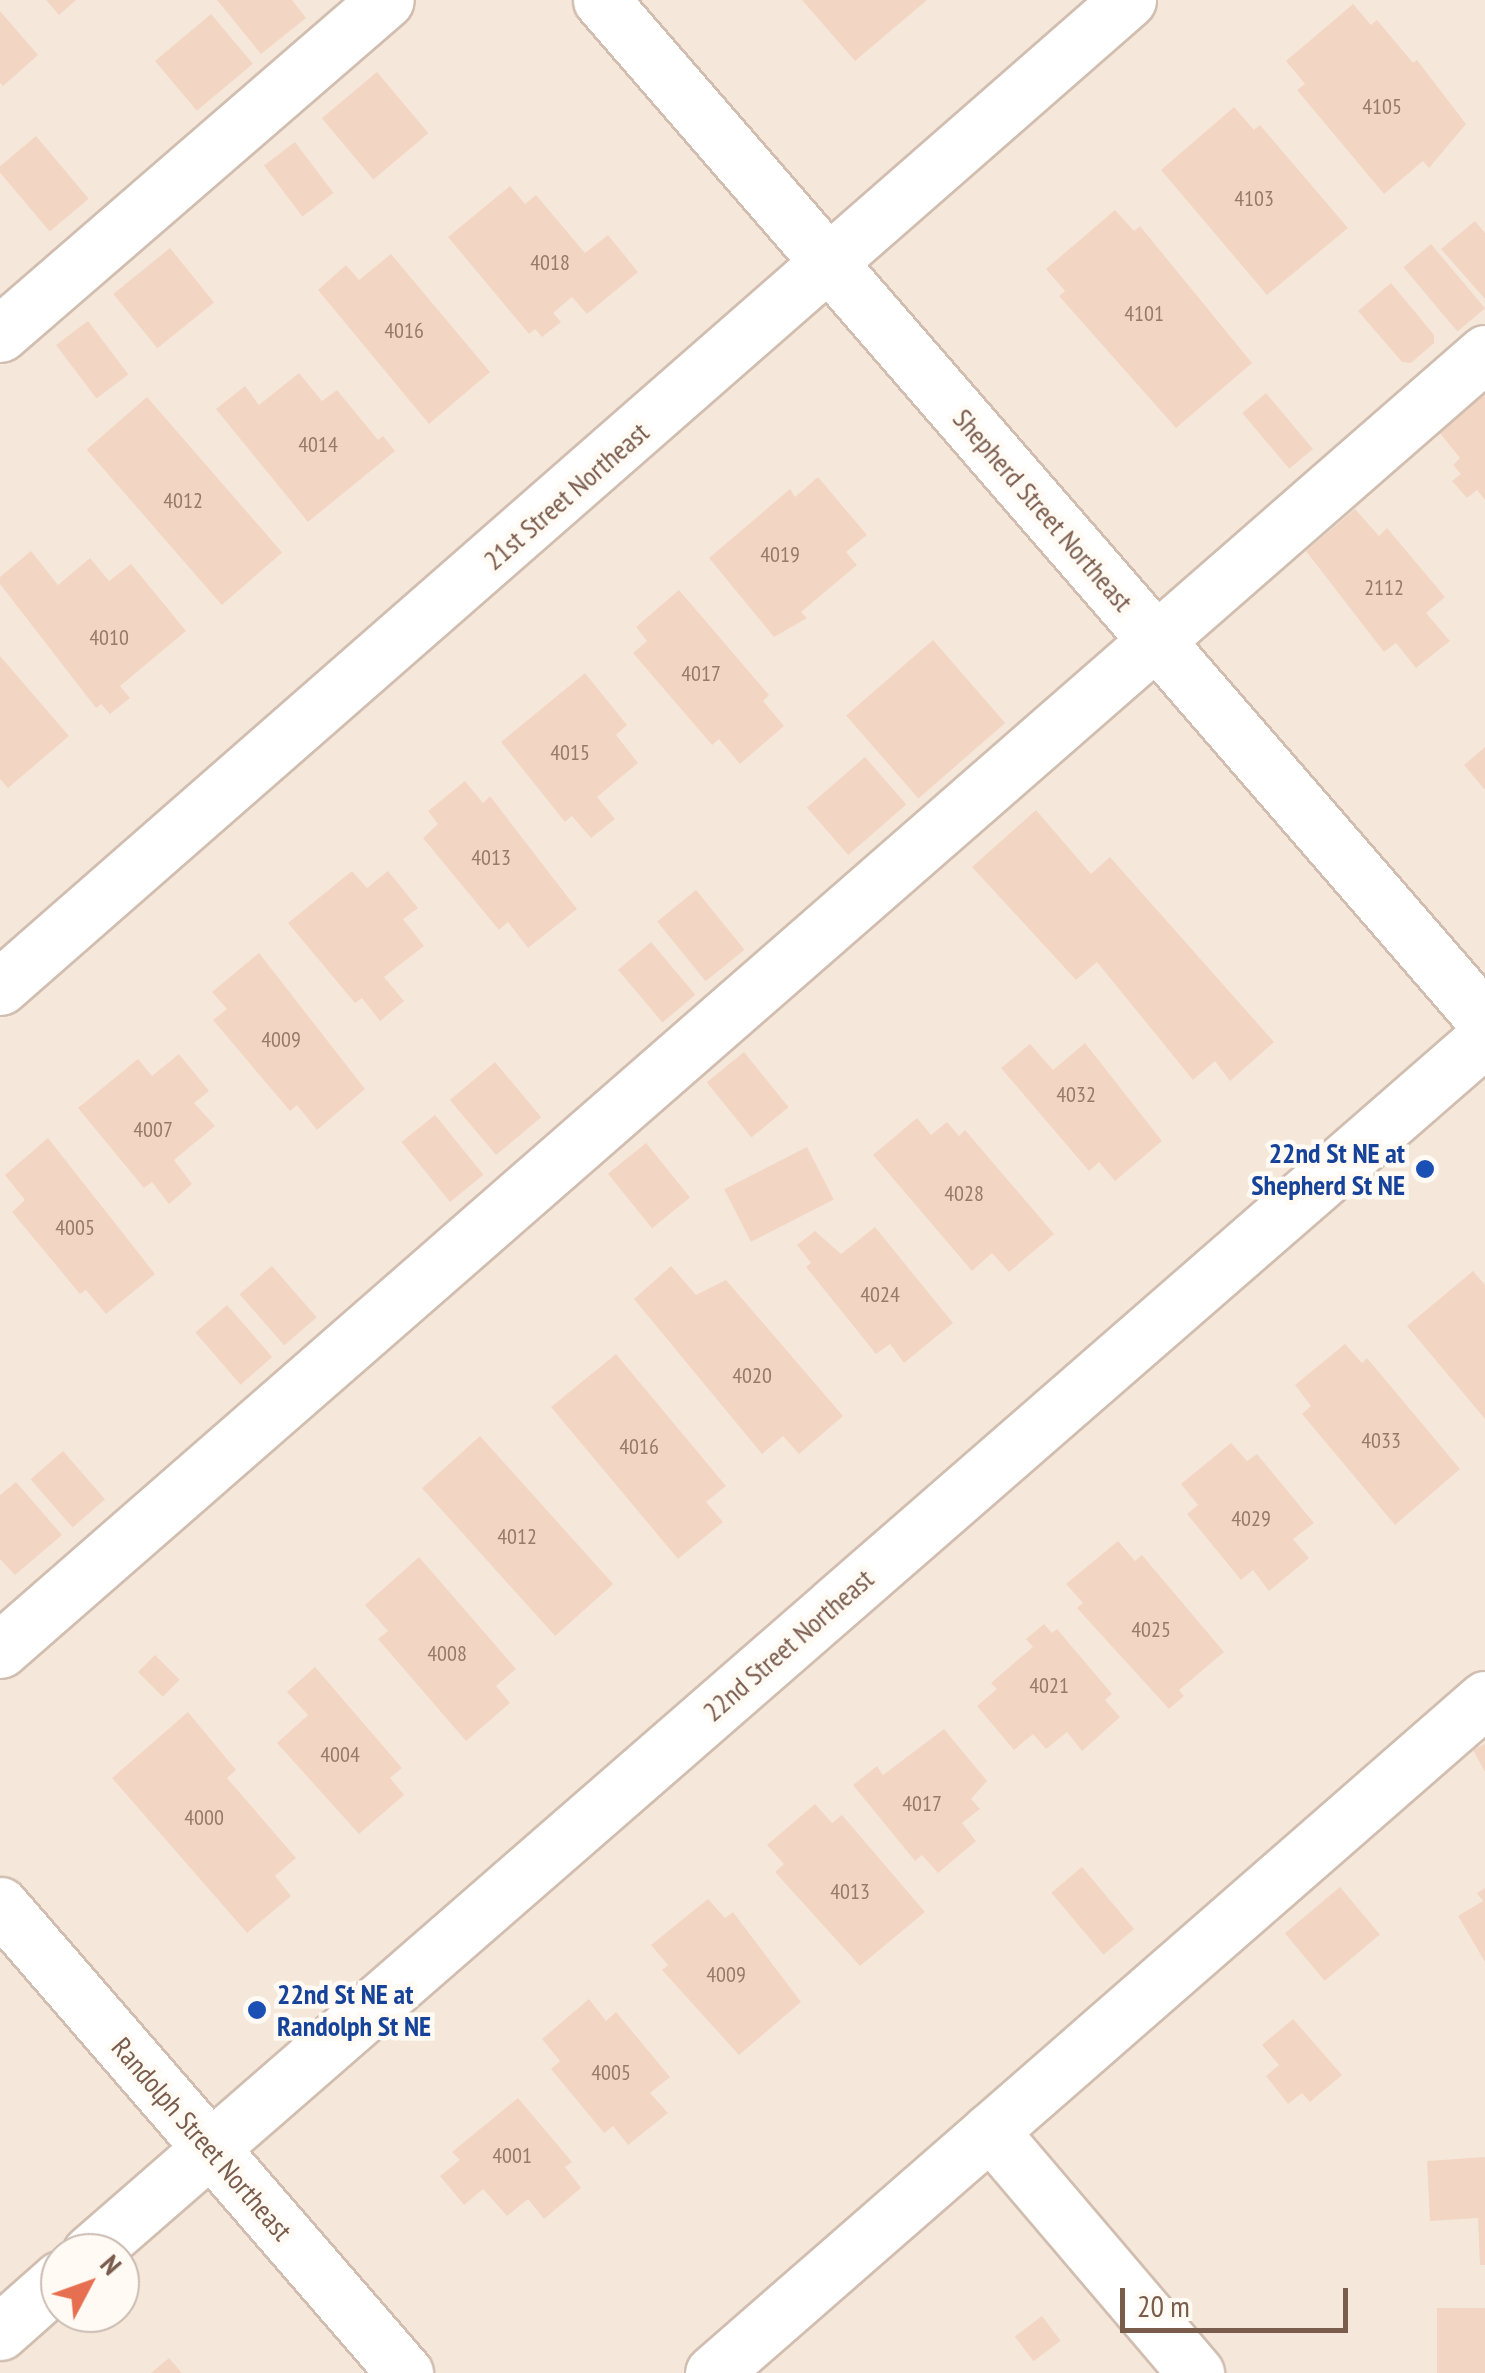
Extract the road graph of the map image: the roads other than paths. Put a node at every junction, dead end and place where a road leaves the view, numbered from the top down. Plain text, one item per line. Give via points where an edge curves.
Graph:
1 (386, 0) edge
2 (601, 0) edge
3 (1128, 0) edge
4 (832, 261) junction
5 (0, 334) edge
6 (1485, 353) edge
7 (1156, 640) junction
8 (0, 987) edge
9 (1485, 1020) edge
10 (1485, 1038) edge
11 (0, 1650) edge
12 (1485, 1699) edge
13 (0, 1905) edge
14 (990, 2131) junction
15 (210, 2148) junction
16 (113, 2233) edge
17 (40, 2297) edge
18 (0, 2332) edge
19 (405, 2373) edge
20 (713, 2373) edge
21 (1196, 2373) edge

1 - 5 street
2 - 4 street, Shepherd Street Northeast
3 - 4 street, 21st Street Northeast
4 - 7 street, Shepherd Street Northeast
4 - 8 street, 21st Street Northeast
6 - 7 street
7 - 9 street, Shepherd Street Northeast
7 - 11 street
10 - 15 street, 22nd Street Northeast
12 - 14 street
13 - 15 street, Randolph Street Northeast
14 - 20 street
14 - 21 street
15 - 16 street, 22nd Street Northeast
15 - 19 street, Randolph Street Northeast
17 - 18 street

